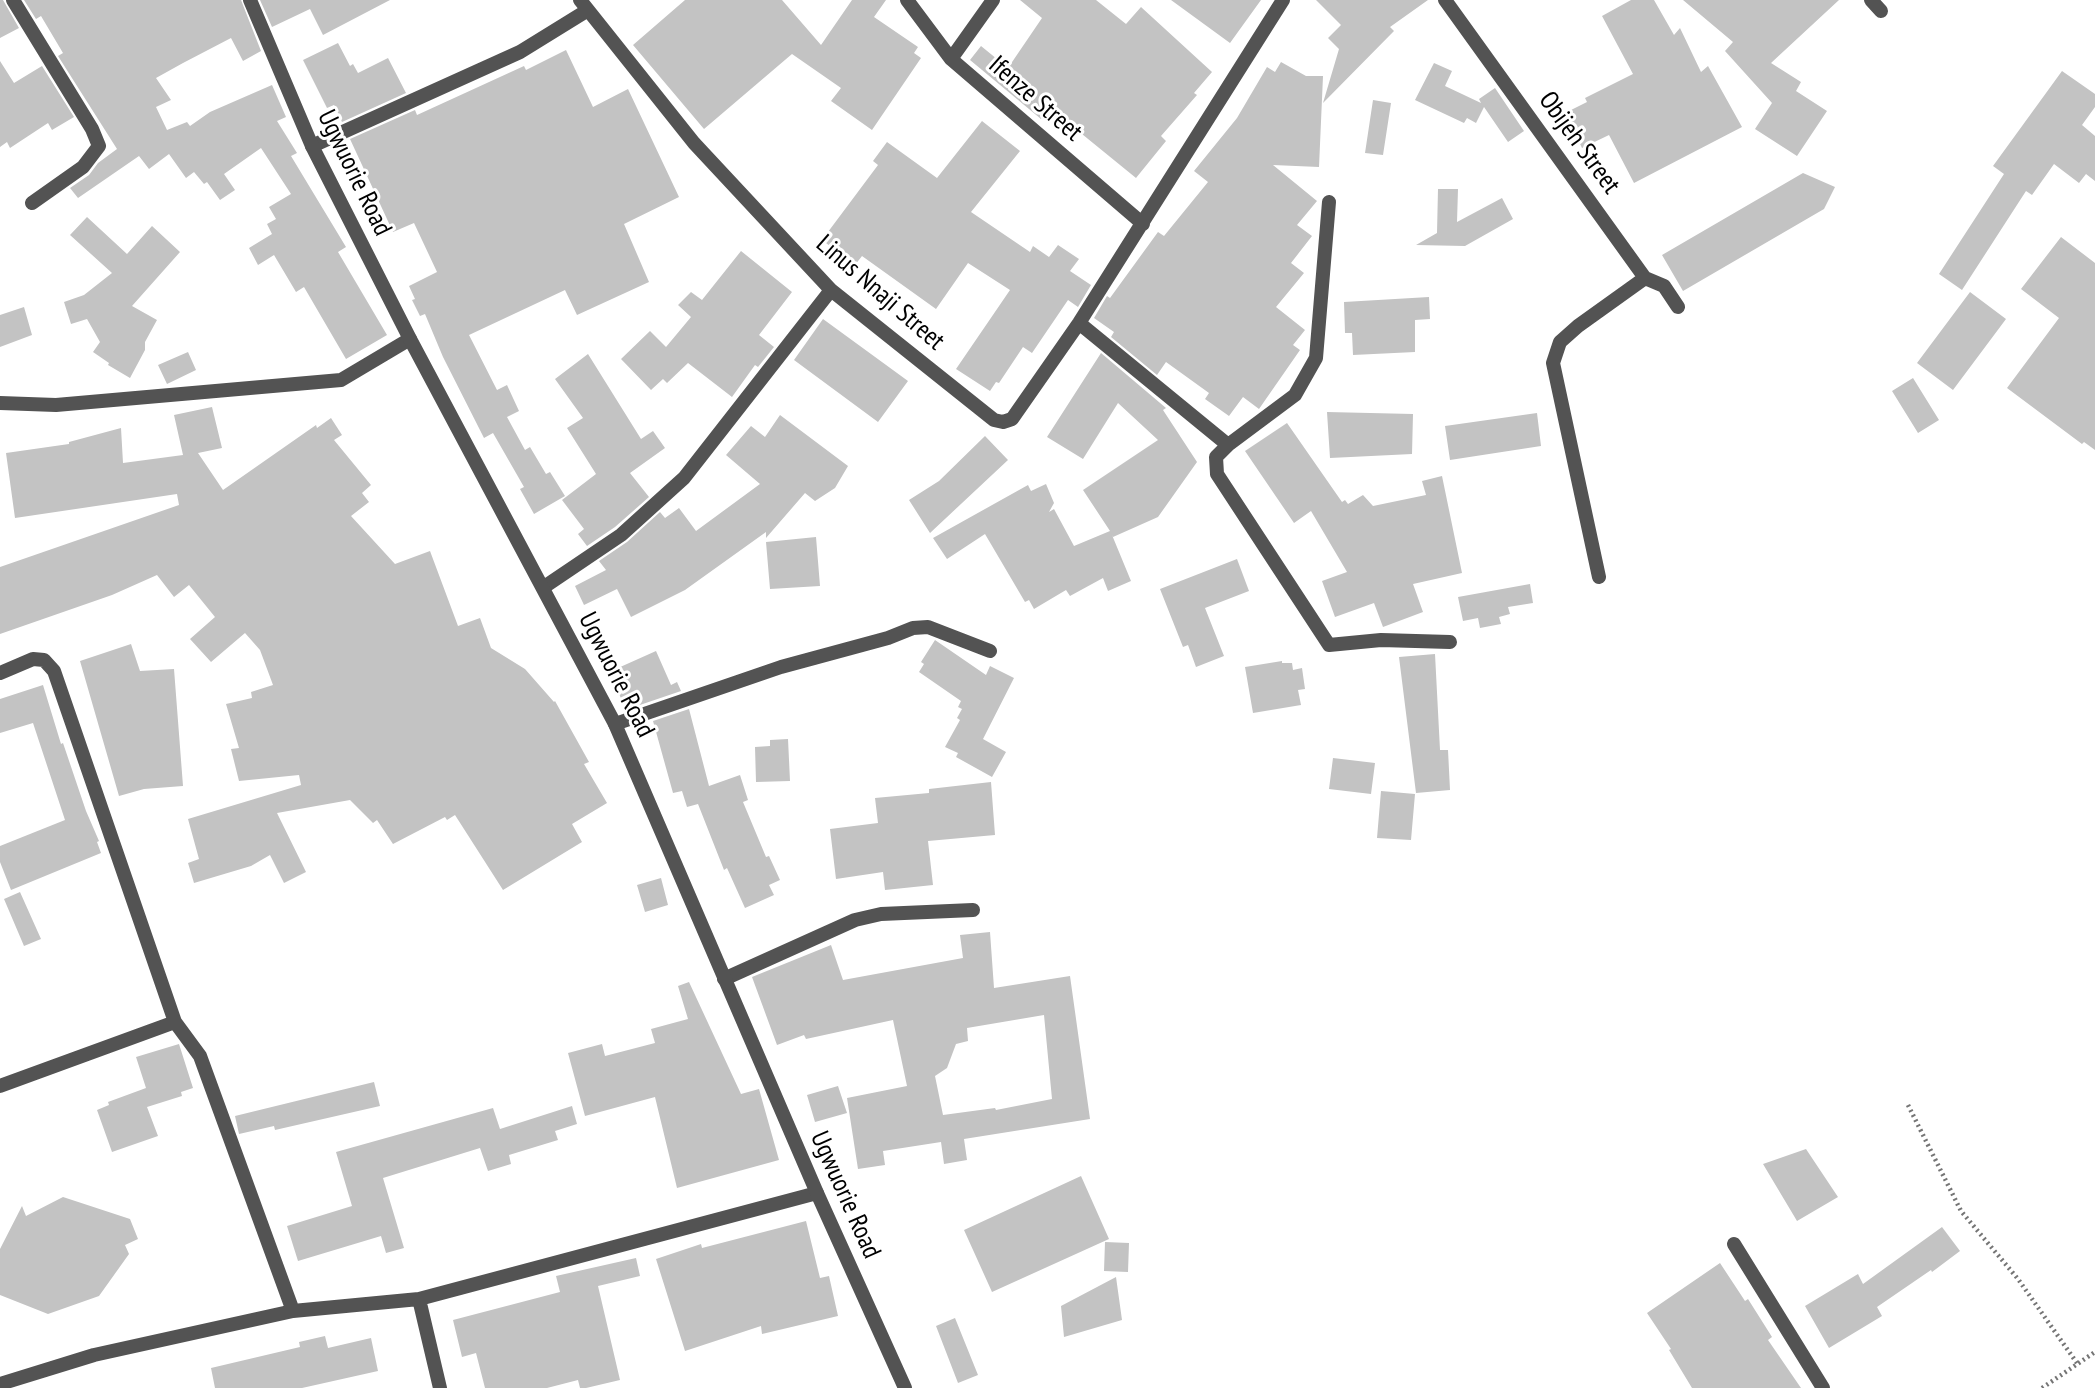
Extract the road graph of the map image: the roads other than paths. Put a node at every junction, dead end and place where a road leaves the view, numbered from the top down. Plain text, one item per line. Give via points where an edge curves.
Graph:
1 (13, 0) edge
2 (250, 0) edge
3 (907, 0) edge
4 (993, 0) edge
5 (1283, 0) edge
6 (1445, 0) edge
7 (584, 5) edge
8 (951, 59) junction
9 (312, 146) junction
10 (1329, 202) dead end
11 (32, 203) dead end
12 (1143, 224) junction
13 (1645, 278) junction
14 (831, 290) junction
15 (1678, 307) dead end
16 (1079, 323) junction
17 (410, 339) junction
18 (0, 403) edge
19 (1228, 445) junction
20 (1599, 577) dead end
21 (544, 587) junction
22 (1450, 642) dead end
23 (990, 652) dead end
24 (0, 673) edge
25 (615, 724) junction
26 (973, 910) dead end
27 (724, 979) junction
28 (175, 1022) junction
29 (0, 1086) edge
30 (817, 1193) junction
31 (1734, 1244) dead end
32 (419, 1299) junction
33 (293, 1311) junction
34 (0, 1384) edge
35 (440, 1388) edge
36 (905, 1388) edge
37 (1823, 1388) edge

1 - 11 street via 99,146 83,167
2 - 9 street, Ugwuorie Road
3 - 8 street, Ifenze Street
4 - 8 street
5 - 12 street
6 - 13 street, Obijeh Street
7 - 9 street via 520,52
7 - 14 street, Linus Nnaji Street via 694,143
8 - 12 street, Ifenze Street
9 - 17 street, Ugwuorie Road
10 - 19 street via 1316,358 1295,395
12 - 16 street, Linus Nnaji Street
13 - 15 street, Obijeh Street via 1664,286
13 - 20 street via 1560,342 1553,363
14 - 16 street, Linus Nnaji Street via 994,420 1003,422 1012,419
14 - 21 street via 684,478 621,535
16 - 19 street
17 - 18 street via 341,380 56,405
17 - 21 street, Ugwuorie Road
19 - 22 street via 1216,457 1217,474 1329,645 1381,640
21 - 25 street, Ugwuorie Road
23 - 25 street via 929,627 913,628
24 - 28 street via 33,659 44,660 54,671
25 - 27 street, Ugwuorie Road
26 - 27 street via 881,914 855,920
27 - 30 street, Ugwuorie Road
28 - 29 street
28 - 33 street via 200,1056
30 - 32 street
30 - 36 street, Ugwuorie Road
31 - 37 street
32 - 33 street
32 - 35 street
33 - 34 street via 94,1355

